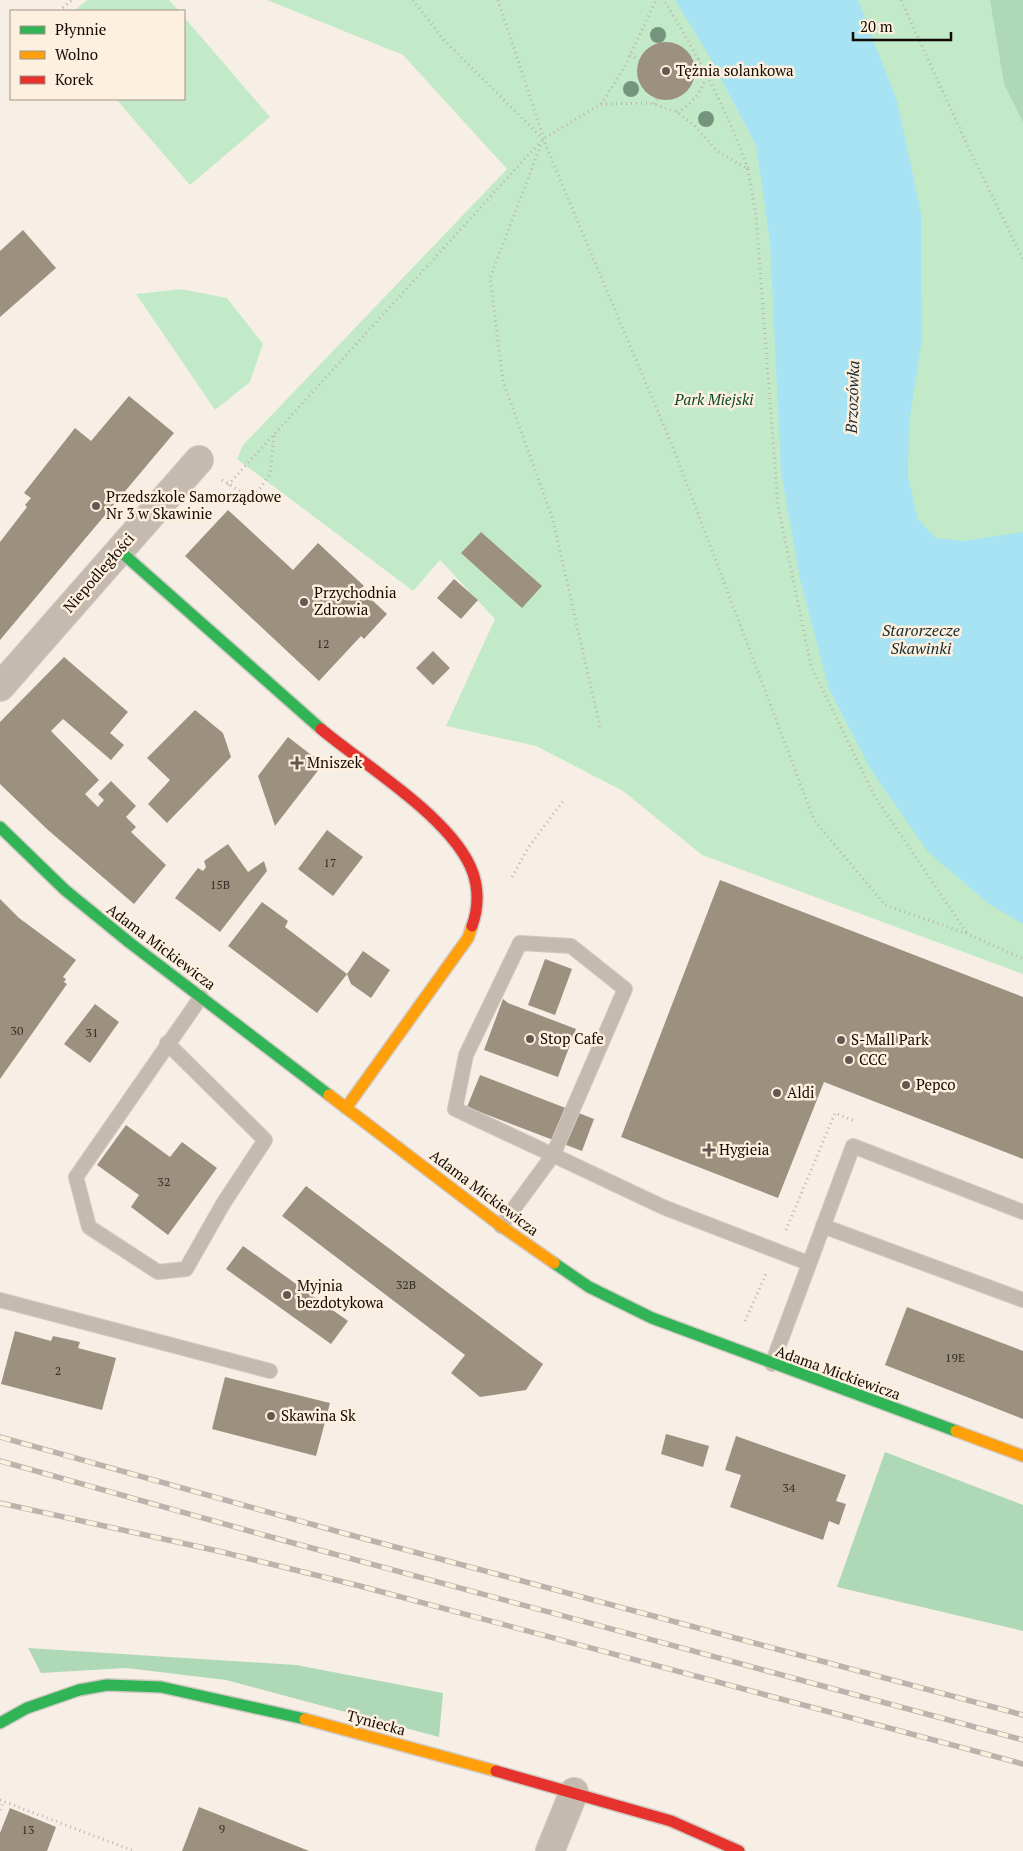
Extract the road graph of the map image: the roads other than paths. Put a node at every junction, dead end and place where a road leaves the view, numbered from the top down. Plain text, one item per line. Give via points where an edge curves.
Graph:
1 (199, 460) dead end
2 (120, 550) junction
3 (0, 687) edge
4 (0, 827) edge
5 (201, 997) junction
6 (168, 1044) junction
7 (346, 1108) junction
8 (553, 1155) junction
9 (1023, 1212) edge
10 (501, 1226) junction
11 (823, 1226) junction
12 (808, 1263) junction
13 (0, 1300) edge
14 (1023, 1300) edge
15 (772, 1364) junction
16 (270, 1371) dead end
17 (1023, 1456) edge
18 (0, 1723) edge
19 (574, 1792) junction
20 (550, 1851) edge
21 (740, 1851) edge

1 - 2 street, Niepodległości
2 - 3 street, Niepodległości
2 - 7 street via 340,745 448,831 471,867 478,901 476,919 468,938
4 - 5 street, Adama Mickiewicza via 87,909
5 - 6 lane
5 - 7 street, Adama Mickiewicza
6 - 6 lane via 76,1177 89,1227 158,1272 186,1269 265,1140
7 - 10 street, Adama Mickiewicza
8 - 8 lane via 625,990 571,946 520,943 466,1055 455,1109
8 - 10 lane
8 - 12 lane via 663,1207
9 - 11 lane via 853,1146
10 - 15 street, Adama Mickiewicza via 576,1278 619,1303
11 - 12 lane
11 - 14 lane
12 - 15 lane
13 - 16 lane
15 - 17 street, Adama Mickiewicza
18 - 19 street, Tyniecka via 26,1708 79,1690 107,1685 161,1687 290,1715
19 - 20 street
19 - 21 street, Tyniecka via 672,1821

